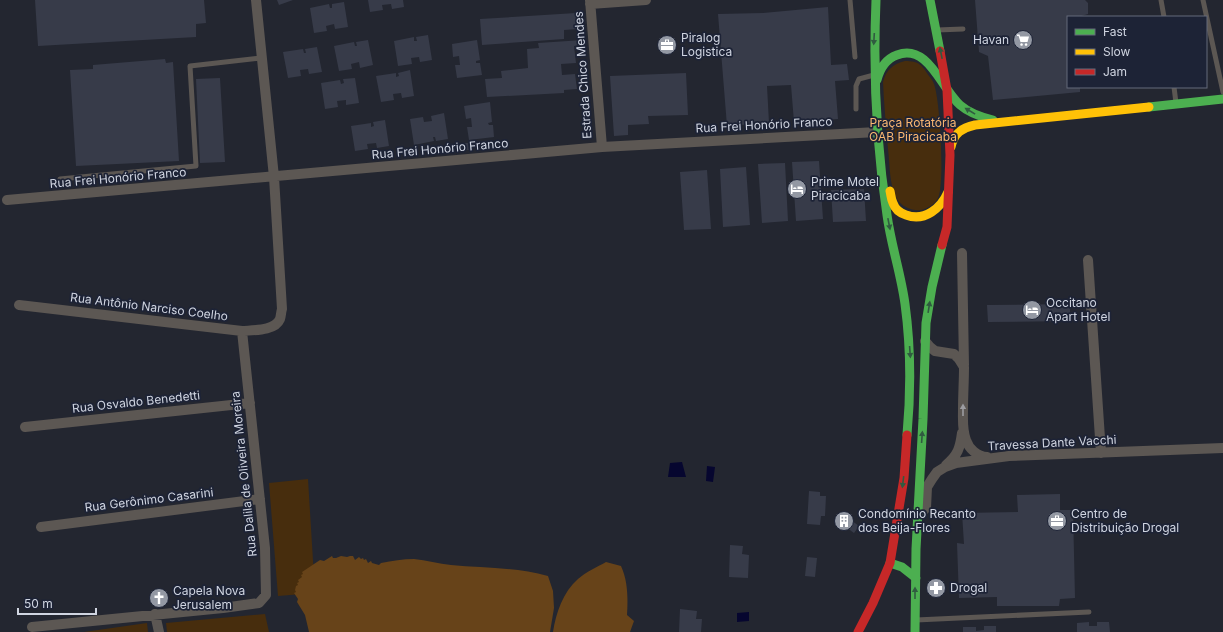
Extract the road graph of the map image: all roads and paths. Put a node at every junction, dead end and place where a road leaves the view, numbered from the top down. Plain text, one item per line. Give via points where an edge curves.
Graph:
1 (256, 0) edge
2 (646, 0) edge
3 (850, 0) edge
4 (876, 0) edge
5 (930, 0) edge
6 (1160, 0) edge
7 (1203, 0) edge
8 (590, 2) edge
9 (1164, 16) edge
10 (1206, 16) edge
11 (1207, 18) edge
12 (963, 29) dead end
13 (936, 30) junction
14 (854, 57) dead end
15 (261, 58) junction
16 (875, 75) junction
17 (1174, 88) edge
18 (947, 90) junction
19 (1223, 92) edge
20 (876, 94) junction
21 (1223, 99) edge
22 (1176, 104) junction
23 (856, 109) dead end
24 (1001, 122) junction
25 (877, 132) junction
26 (602, 147) junction
27 (950, 155) junction
28 (882, 166) junction
29 (274, 177) junction
30 (60, 179) dead end
31 (949, 189) junction
32 (6, 200) dead end
33 (962, 253) dead end
34 (1088, 260) dead end
35 (19, 305) dead end
36 (242, 331) junction
37 (963, 331) junction
38 (926, 341) junction
39 (948, 352) junction
40 (964, 367) junction
41 (250, 403) junction
42 (963, 425) junction
43 (25, 427) dead end
44 (1223, 448) edge
45 (1101, 453) junction
46 (995, 457) junction
47 (945, 467) junction
48 (260, 499) junction
49 (917, 517) junction
50 (41, 527) dead end
51 (890, 563) junction
52 (916, 578) junction
53 (1089, 612) dead end
54 (155, 614) junction
55 (915, 620) junction
56 (32, 627) dead end
57 (159, 632) edge
58 (858, 632) edge
59 (915, 632) edge

1 - 15 street
2 - 8 street
3 - 14 lane
4 -> 16 main road
5 - 13 main road
6 - 9 lane
7 - 10 lane
8 - 26 street, Estrada Chico Mendes
11 - 19 lane
12 - 13 lane
18 -> 13 main road
15 - 29 street
15 - 30 lane via 190,66 196,166
16 - 20 main road
16 - 23 lane via 859,79 856,86
17 - 22 lane
18 - 20 main road via 928,61 912,52 903,52 887,60 880,68
24 -> 18 main road via 971,113
18 - 27 main road
20 - 25 main road
21 - 22 main road
22 - 24 main road
24 - 27 main road via 963,128 952,141
25 - 26 street, Rua Frei Honório Franco
25 - 28 main road
26 - 29 street, Rua Frei Honório Franco
27 - 31 main road
28 - 31 main road via 888,179 894,207 907,216 931,214 942,205
28 -> 51 main road via 887,216 905,303 910,361 910,400 904,471
29 - 32 street, Rua Frei Honório Franco
29 - 36 street, Rua Antônio Narciso Coelho via 282,309 280,319 275,326
38 -> 31 main road via 932,287 947,227
33 - 37 street
34 - 45 street
35 - 36 street, Rua Antônio Narciso Coelho
36 - 41 street, Rua Dalila de Oliveira Moreira
37 - 39 street via 956,346
37 - 40 street
38 - 39 street via 936,351
49 -> 38 main road
39 - 40 street via 954,354
42 -> 40 street
41 - 43 street, Rua Osvaldo Benedetti
41 - 48 street, Rua Dalila de Oliveira Moreira
42 - 46 street via 967,444 973,451 982,456
42 - 47 street via 957,454
44 - 45 street, Travessa Dante Vacchi
45 - 46 street, Travessa Dante Vacchi
46 - 47 street, Travessa Dante Vacchi
47 - 49 street, Travessa Dante Vacchi via 937,472 927,487 926,508
48 - 50 street, Rua Gerônimo Casarini
48 - 54 street, Rua Dalila de Oliveira Moreira via 266,595 260,603
49 - 52 main road
51 - 52 main road via 902,567
51 - 58 main road
55 -> 52 main road
53 - 55 lane
54 - 56 street
54 - 57 street
55 - 59 main road

